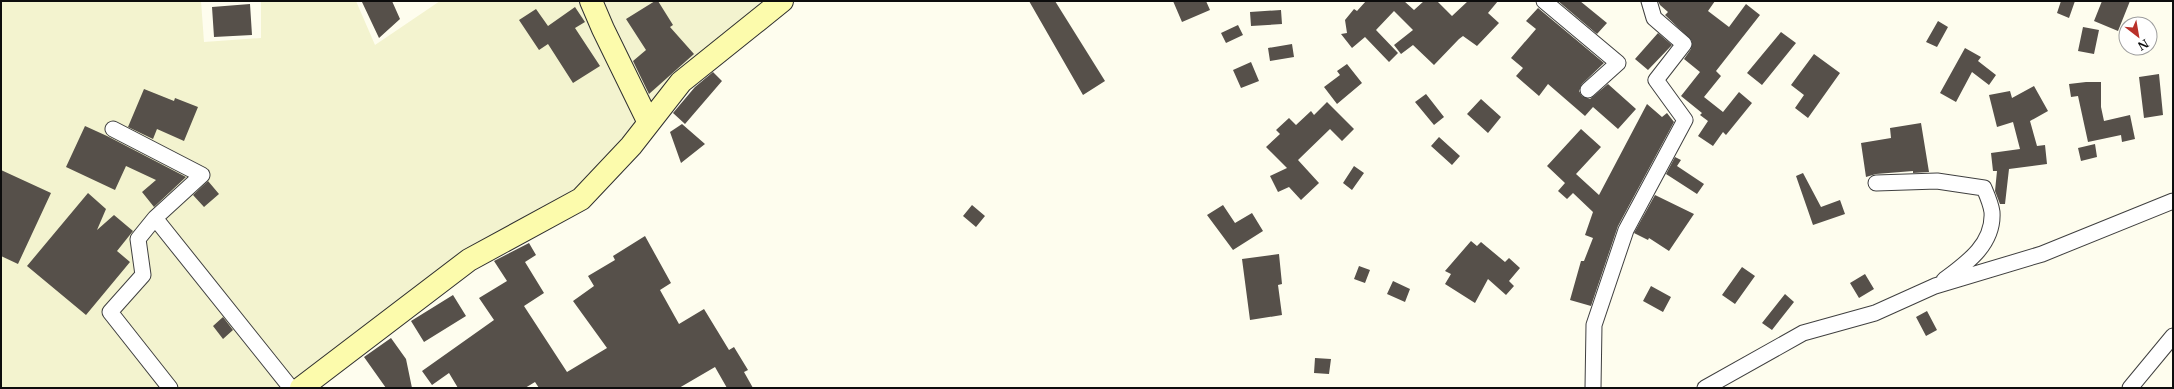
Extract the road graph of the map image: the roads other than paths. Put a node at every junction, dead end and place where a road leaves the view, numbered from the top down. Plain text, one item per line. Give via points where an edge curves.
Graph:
1 (591, 1) edge
2 (782, 1) edge
3 (1544, 1) edge
4 (1649, 1) edge
5 (1588, 90) dead end
6 (649, 123) junction
7 (113, 129) dead end
8 (1876, 183) dead end
9 (2173, 201) edge
10 (155, 218) junction
11 (1935, 286) junction
12 (2173, 336) edge
13 (170, 388) edge
14 (291, 388) edge
15 (301, 388) edge
16 (1593, 388) edge
17 (1705, 388) edge
18 (2130, 388) edge

1 - 6 street
2 - 6 street via 682,82
3 - 5 street via 1618,63
4 - 16 street via 1654,18 1684,44 1656,80 1685,120 1626,230 1594,324
6 - 15 street via 581,199 469,260
7 - 10 street via 202,175
8 - 11 street via 1937,181 1984,188 1992,211 1991,228 1982,246 1972,259
9 - 11 street via 2042,254
10 - 13 street via 138,239 143,275 110,312
10 - 14 street
11 - 17 street via 1875,313 1803,333
12 - 18 street

